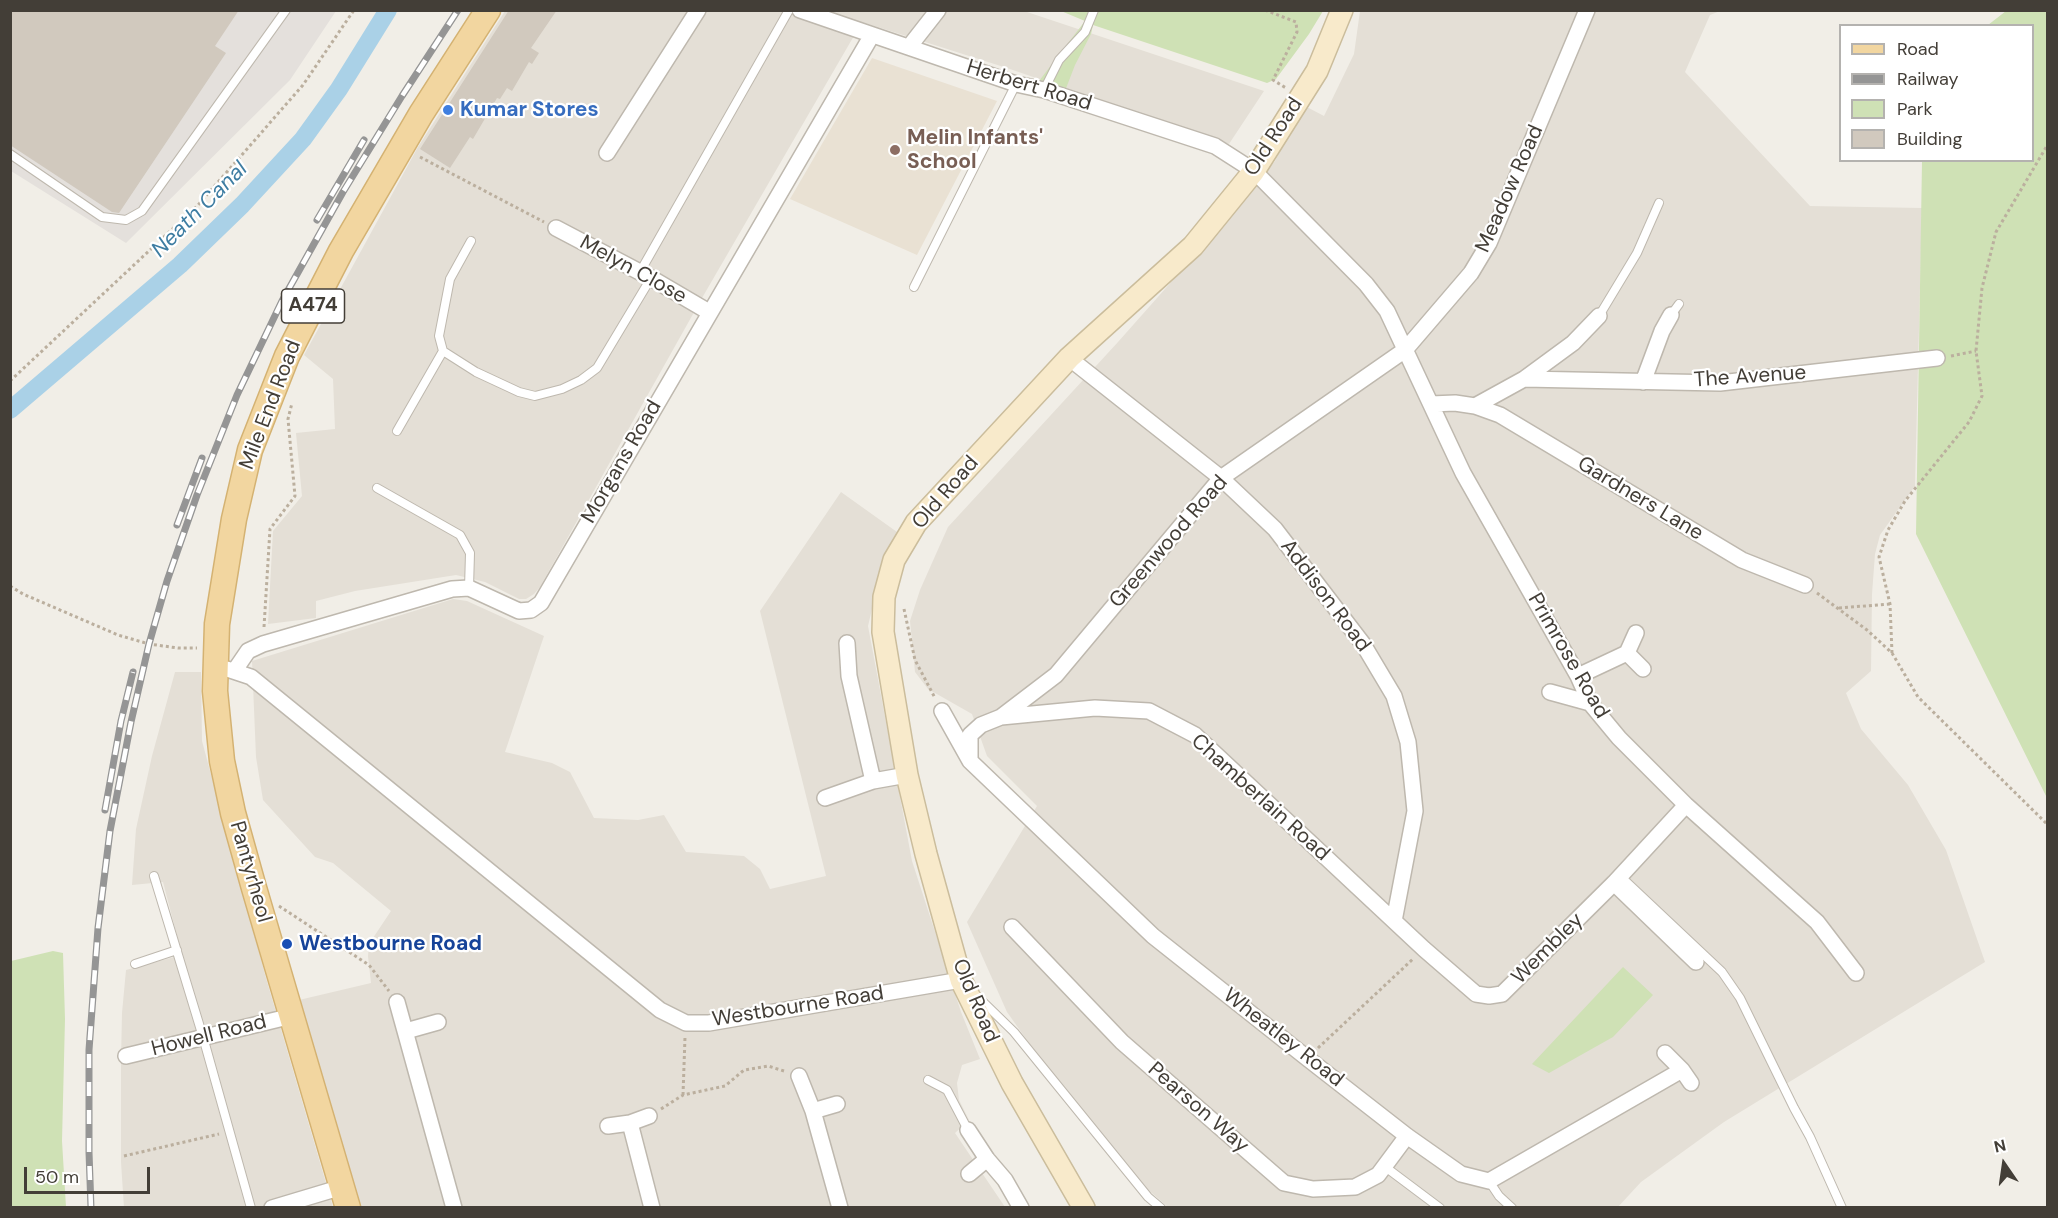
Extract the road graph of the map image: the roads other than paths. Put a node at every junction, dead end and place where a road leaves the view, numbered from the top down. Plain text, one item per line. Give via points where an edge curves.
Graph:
1 (286, 10) edge
2 (488, 10) edge
3 (698, 10) edge
4 (789, 10) edge
5 (801, 10) edge
6 (938, 10) edge
7 (1094, 10) edge
8 (1342, 10) edge
9 (1587, 10) edge
10 (872, 35) junction
11 (909, 47) junction
12 (1016, 84) junction
13 (1044, 90) junction
14 (607, 153) dead end
15 (10, 154) edge
16 (1254, 171) junction
17 (1659, 203) dead end
18 (556, 228) road end
19 (471, 241) dead end
20 (645, 274) junction
21 (914, 287) dead end
22 (1675, 309) dead end
23 (709, 312) junction
24 (1599, 316) joint
25 (1405, 350) junction
26 (443, 351) junction
27 (1069, 358) junction
28 (1937, 358) road end
29 (1524, 379) junction
30 (1643, 382) junction
31 (1431, 404) junction
32 (1474, 406) junction
33 (397, 431) dead end
34 (1221, 478) junction
35 (377, 488) dead end
36 (1805, 585) road end
37 (469, 588) junction
38 (1636, 633) dead end
39 (847, 643) dead end
40 (1627, 653) junction
41 (221, 654) junction
42 (1643, 669) dead end
43 (1578, 676) junction
44 (1550, 692) dead end
45 (1590, 703) junction
46 (942, 711) road end
47 (1000, 717) junction
48 (970, 761) junction
49 (907, 775) junction
50 (873, 781) junction
51 (825, 798) dead end
52 (1686, 805) junction
53 (154, 876) dead end
54 (1617, 879) junction
55 (1394, 921) junction
56 (1012, 927) dead end
57 (177, 950) junction
58 (1696, 962) dead end
59 (135, 964) dead end
60 (1856, 974) dead end
61 (961, 980) junction
62 (397, 1002) road end
63 (291, 1016) junction
64 (438, 1022) dead end
65 (406, 1031) junction
66 (203, 1037) junction
67 (1665, 1053) dead end
68 (126, 1056) dead end
69 (1682, 1070) junction
70 (799, 1076) road end
71 (928, 1080) dead end
72 (1691, 1083) dead end
73 (837, 1104) dead end
74 (813, 1111) junction
75 (650, 1116) road end
76 (630, 1123) junction
77 (608, 1126) dead end
78 (968, 1130) joint
79 (1407, 1136) junction
80 (987, 1159) junction
81 (1384, 1166) junction
82 (969, 1174) dead end
83 (1489, 1181) junction
84 (345, 1197) edge
85 (251, 1208) edge
86 (272, 1208) edge
87 (454, 1208) edge
88 (652, 1208) edge
89 (840, 1208) edge
90 (1021, 1208) edge
91 (1084, 1208) edge
92 (1161, 1208) edge
93 (1440, 1208) edge
94 (1512, 1208) edge
95 (1842, 1208) edge

1 - 15 lane via 142,211 126,220 102,217
2 - 41 main road, Mile End Road / A474 via 421,114 341,251 287,356 250,450 234,519 221,591
3 - 14 street
4 - 20 lane
5 - 10 street, Herbert Road
6 - 11 street
7 - 13 lane via 1085,32 1059,60
8 - 16 street, Old Road via 1317,71
9 - 25 street, Meadow Road via 1489,243 1471,273
10 - 11 street, Herbert Road
10 - 23 street, Morgans Road
11 - 12 street, Herbert Road
12 - 13 street, Herbert Road
12 - 21 lane
13 - 16 street, Herbert Road via 1215,146
16 - 25 street via 1366,284 1388,311
16 - 27 street, Old Road via 1193,246
17 - 24 lane via 1637,253
18 - 20 street, Melyn Close
19 - 26 lane via 450,279 439,336
20 - 23 street, Melyn Close
20 - 26 lane via 597,368 562,389 535,396 519,392
22 - 30 street via 1662,331
23 - 37 street, Morgans Road via 541,603 531,610 519,611
24 - 29 street via 1573,343
25 - 31 street
25 - 34 street, Greenwood Road
26 - 33 lane
27 - 34 street, Addison Road
27 - 49 street, Old Road via 916,523 894,560 884,597 883,632
28 - 30 street, The Avenue via 1720,383
29 - 30 street, The Avenue
29 - 32 street
31 - 32 street, Gardners Lane
31 - 43 street, Primrose Road via 1463,473
32 - 36 street, Gardners Lane via 1500,415 1742,560
34 - 47 street, Greenwood Road via 1056,675
34 - 55 street, Addison Road via 1275,529 1363,644 1394,696 1408,742 1415,811
35 - 37 lane via 460,535 470,553
37 - 41 street via 452,589 248,651
38 - 40 street
39 - 50 street via 849,676
40 - 42 street
40 - 43 street
41 - 61 street, Westbourne Road via 660,1010 686,1023 709,1023
41 - 63 main road, Pantyrheol / A474 via 215,691 222,761
43 - 45 street, Primrose Road
44 - 45 street
45 - 52 street, Primrose Road
46 - 48 street, Wheatley Road
47 - 48 street, Greenwood Road via 970,735
47 - 55 street, Chamberlain Road via 1095,708 1149,711 1195,735
48 - 79 street, Wheatley Road via 1153,936
49 - 50 street
49 - 61 street, Old Road
50 - 51 street
52 - 54 street, Wembley
52 - 60 street, Primrose Road via 1817,922
53 - 57 lane
54 - 55 street, Wembley via 1502,994 1476,994
54 - 58 street
54 - 95 lane via 1722,972 1740,998
56 - 81 street, Pearson Way via 1122,1042 1284,1183 1313,1189 1355,1187 1378,1175
57 - 59 lane
57 - 66 lane
61 - 91 street, Old Road via 1011,1083
61 - 92 lane via 1014,1032
62 - 65 street
63 - 66 street, Howell Road
63 - 84 main road, Pantyrheol / A474
64 - 65 street
65 - 87 street
66 - 68 street, Howell Road
66 - 85 lane
67 - 69 street
69 - 72 street
69 - 83 street
70 - 74 street
71 - 78 lane via 947,1090
73 - 74 street
74 - 89 street
75 - 76 street
76 - 77 street
76 - 88 street
78 - 80 street
79 - 81 street, Pearson Way
79 - 83 street, Wheatley Road via 1461,1174
80 - 82 street
80 - 90 street
81 - 93 lane
83 - 94 lane
84 - 86 street

